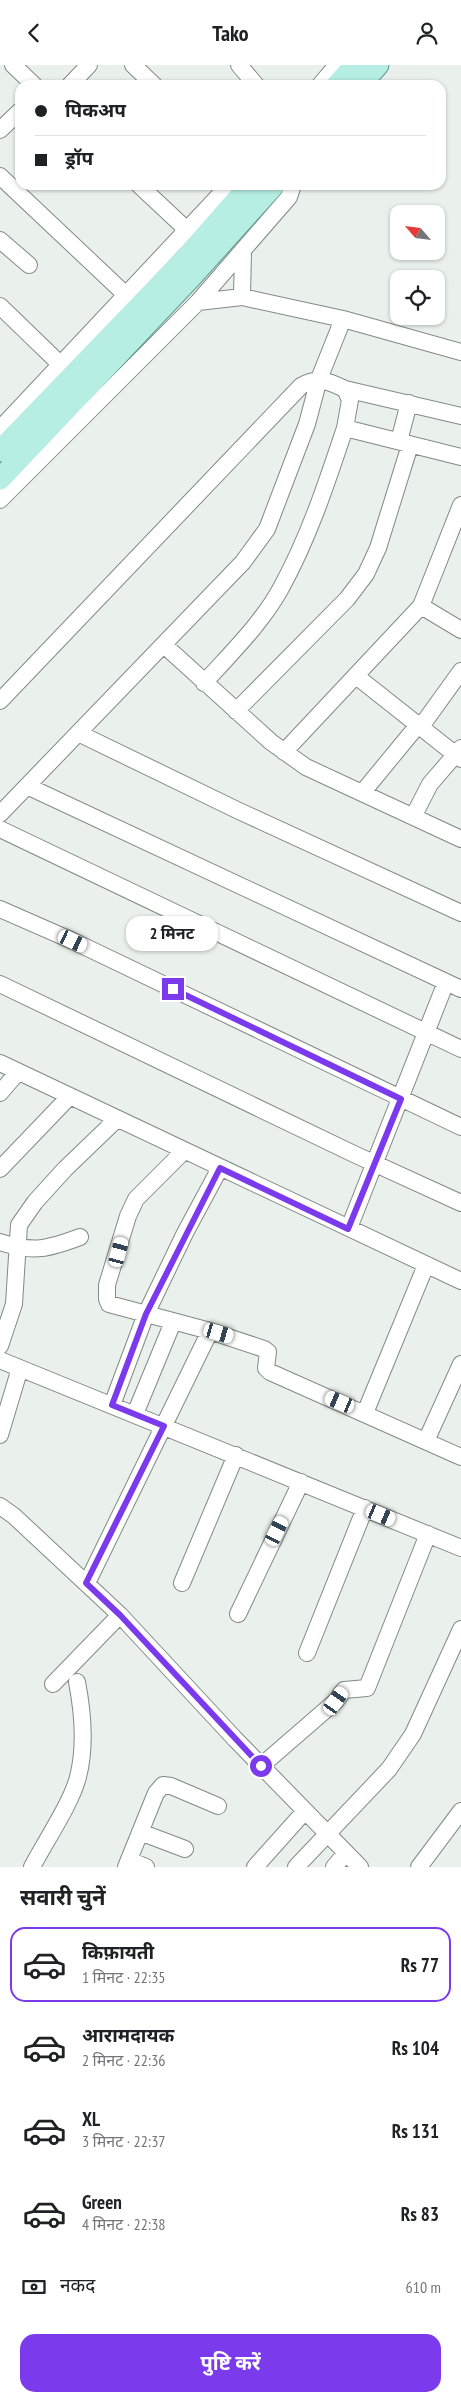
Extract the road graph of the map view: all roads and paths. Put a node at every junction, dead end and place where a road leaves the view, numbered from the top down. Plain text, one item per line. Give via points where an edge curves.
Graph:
1 (13, 65) edge
2 (89, 65) edge
3 (133, 65) edge
4 (337, 65) edge
5 (355, 65) edge
6 (378, 65) edge
7 (29, 80) edge
8 (75, 80) edge
9 (149, 80) edge
10 (324, 80) edge
11 (342, 80) edge
12 (364, 80) edge
13 (15, 116) edge
14 (0, 131) edge
15 (0, 176) edge
16 (144, 190) edge
17 (225, 190) edge
18 (246, 190) edge
19 (270, 190) edge
20 (291, 190) edge
21 (188, 231) junction
22 (0, 240) edge
23 (243, 251) junction
24 (29, 265) dead end
25 (127, 296) junction
26 (242, 297) junction
27 (198, 302) junction
28 (0, 306) edge
29 (342, 319) junction
30 (461, 352) edge
31 (61, 365) junction
32 (319, 379) junction
33 (345, 389) junction
34 (409, 403) junction
35 (461, 416) edge
36 (345, 428) junction
37 (0, 429) edge
38 (404, 443) junction
39 (0, 451) edge
40 (461, 457) edge
41 (0, 479) edge
42 (0, 500) edge
43 (461, 505) edge
44 (421, 606) junction
45 (458, 623) edge
46 (164, 645) junction
47 (461, 671) edge
48 (356, 676) junction
49 (204, 683) junction
50 (0, 701) edge
51 (236, 711) junction
52 (418, 725) junction
53 (78, 733) junction
54 (284, 752) junction
55 (459, 754) edge
56 (27, 786) junction
57 (362, 793) junction
58 (0, 814) edge
59 (413, 817) junction
60 (0, 829) edge
61 (461, 839) edge
62 (0, 909) edge
63 (461, 913) edge
64 (446, 982) junction
65 (0, 984) edge
66 (461, 989) edge
67 (426, 1031) junction
68 (461, 1049) edge
69 (0, 1063) edge
70 (18, 1071) junction
71 (0, 1093) edge
72 (70, 1096) junction
73 (401, 1099) junction
74 (117, 1119) junction
75 (461, 1127) edge
76 (184, 1151) junction
77 (373, 1163) junction
78 (220, 1168) junction
79 (0, 1169) edge
80 (461, 1203) edge
81 (348, 1229) junction
82 (80, 1237) dead end
83 (8, 1245) edge
84 (426, 1265) junction
85 (461, 1281) edge
86 (146, 1314) junction
87 (172, 1322) junction
88 (210, 1331) junction
89 (0, 1346) edge
90 (0, 1360) edge
91 (461, 1364) edge
92 (20, 1368) junction
93 (457, 1382) edge
94 (112, 1405) junction
95 (365, 1413) junction
96 (135, 1414) junction
97 (164, 1426) junction
98 (0, 1435) edge
99 (426, 1441) junction
100 (236, 1455) junction
101 (461, 1457) edge
102 (301, 1482) junction
103 (0, 1506) edge
104 (365, 1508) junction
105 (428, 1534) junction
106 (461, 1548) edge
107 (86, 1583) junction
108 (182, 1583) dead end
109 (238, 1614) dead end
110 (120, 1615) junction
111 (461, 1629) edge
112 (306, 1653) dead end
113 (77, 1681) dead end
114 (53, 1684) dead end
115 (261, 1766) junction
116 (218, 1806) dead end
117 (305, 1811) junction
118 (461, 1811) edge
119 (456, 1827) edge
120 (140, 1832) junction
121 (328, 1835) junction
122 (185, 1849) dead end
123 (346, 1853) junction
124 (127, 1863) edge
125 (32, 1867) edge
126 (146, 1867) edge
127 (255, 1867) edge
128 (296, 1867) edge
129 (334, 1867) edge
130 (360, 1867) edge
131 (419, 1867) edge

1 - 7 street
2 - 8 street
3 - 9 street
4 - 10 street
5 - 11 main road
6 - 12 main road
13 - 14 street
15 - 25 street
16 - 21 street
17 - 21 street
18 - 39 main road via 186,258
19 - 41 main road
20 - 23 street via 289,197
21 - 25 street
22 - 24 street
23 - 26 street
23 - 27 street
25 - 31 street
26 - 27 street
26 - 29 street
27 - 42 street
28 - 31 street
29 - 30 street
29 - 32 street
31 - 37 street
32 - 33 street
32 - 46 street via 307,424 267,529 243,562
32 - 50 street via 300,386
33 - 34 street
33 - 36 street via 350,400
34 - 35 street
34 - 38 street
36 - 38 street
36 - 49 street via 302,545 280,589 256,624
38 - 40 street
38 - 51 street via 378,548 366,574 348,599
43 - 44 street
44 - 45 street
44 - 48 street
46 - 49 street
46 - 53 street
47 - 52 street via 425,721
48 - 52 street
48 - 54 street
49 - 51 street
51 - 54 street
52 - 55 street
52 - 57 street
53 - 56 street
53 - 63 street
54 - 57 street via 306,767
55 - 59 street via 430,784
56 - 58 street
56 - 64 street
57 - 59 street
59 - 61 street
60 - 67 street
62 - 73 street
64 - 66 street
64 - 67 street
65 - 77 street
67 - 68 street
67 - 73 street
69 - 70 street
70 - 71 street
70 - 72 street
72 - 74 street
72 - 79 street
73 - 75 street
73 - 77 street
74 - 76 street
74 - 83 street via 35,1202
76 - 78 street
76 - 86 street via 136,1199 108,1285 109,1304
77 - 80 street
77 - 81 street
78 - 81 street
78 - 86 street
81 - 84 street
82 - 83 street via 49,1249
83 - 89 street via 16,1280 14,1304
84 - 85 street
84 - 95 street
86 - 87 street
86 - 94 street
87 - 88 street
87 - 96 street
88 - 95 street via 264,1349 268,1352 266,1368 270,1372
88 - 97 street
90 - 92 street
91 - 93 street
92 - 94 street
92 - 98 street
93 - 99 street
94 - 96 street
95 - 99 street
96 - 97 street
97 - 100 street
97 - 107 street
99 - 101 street
100 - 102 street
100 - 108 street
102 - 104 street
102 - 109 street
103 - 107 street via 14,1515
104 - 105 street
104 - 112 street
105 - 106 street
105 - 115 street via 367,1688 344,1690 336,1701
107 - 110 street
110 - 114 street
110 - 115 street
111 - 121 street via 408,1741 389,1769
113 - 125 street via 83,1737 78,1779
115 - 117 street
116 - 120 street via 163,1785 156,1793
117 - 121 street
117 - 127 street
118 - 119 street
119 - 131 street
120 - 122 street
120 - 124 street
121 - 123 street
121 - 128 street
123 - 129 street
123 - 130 street
124 - 126 street

